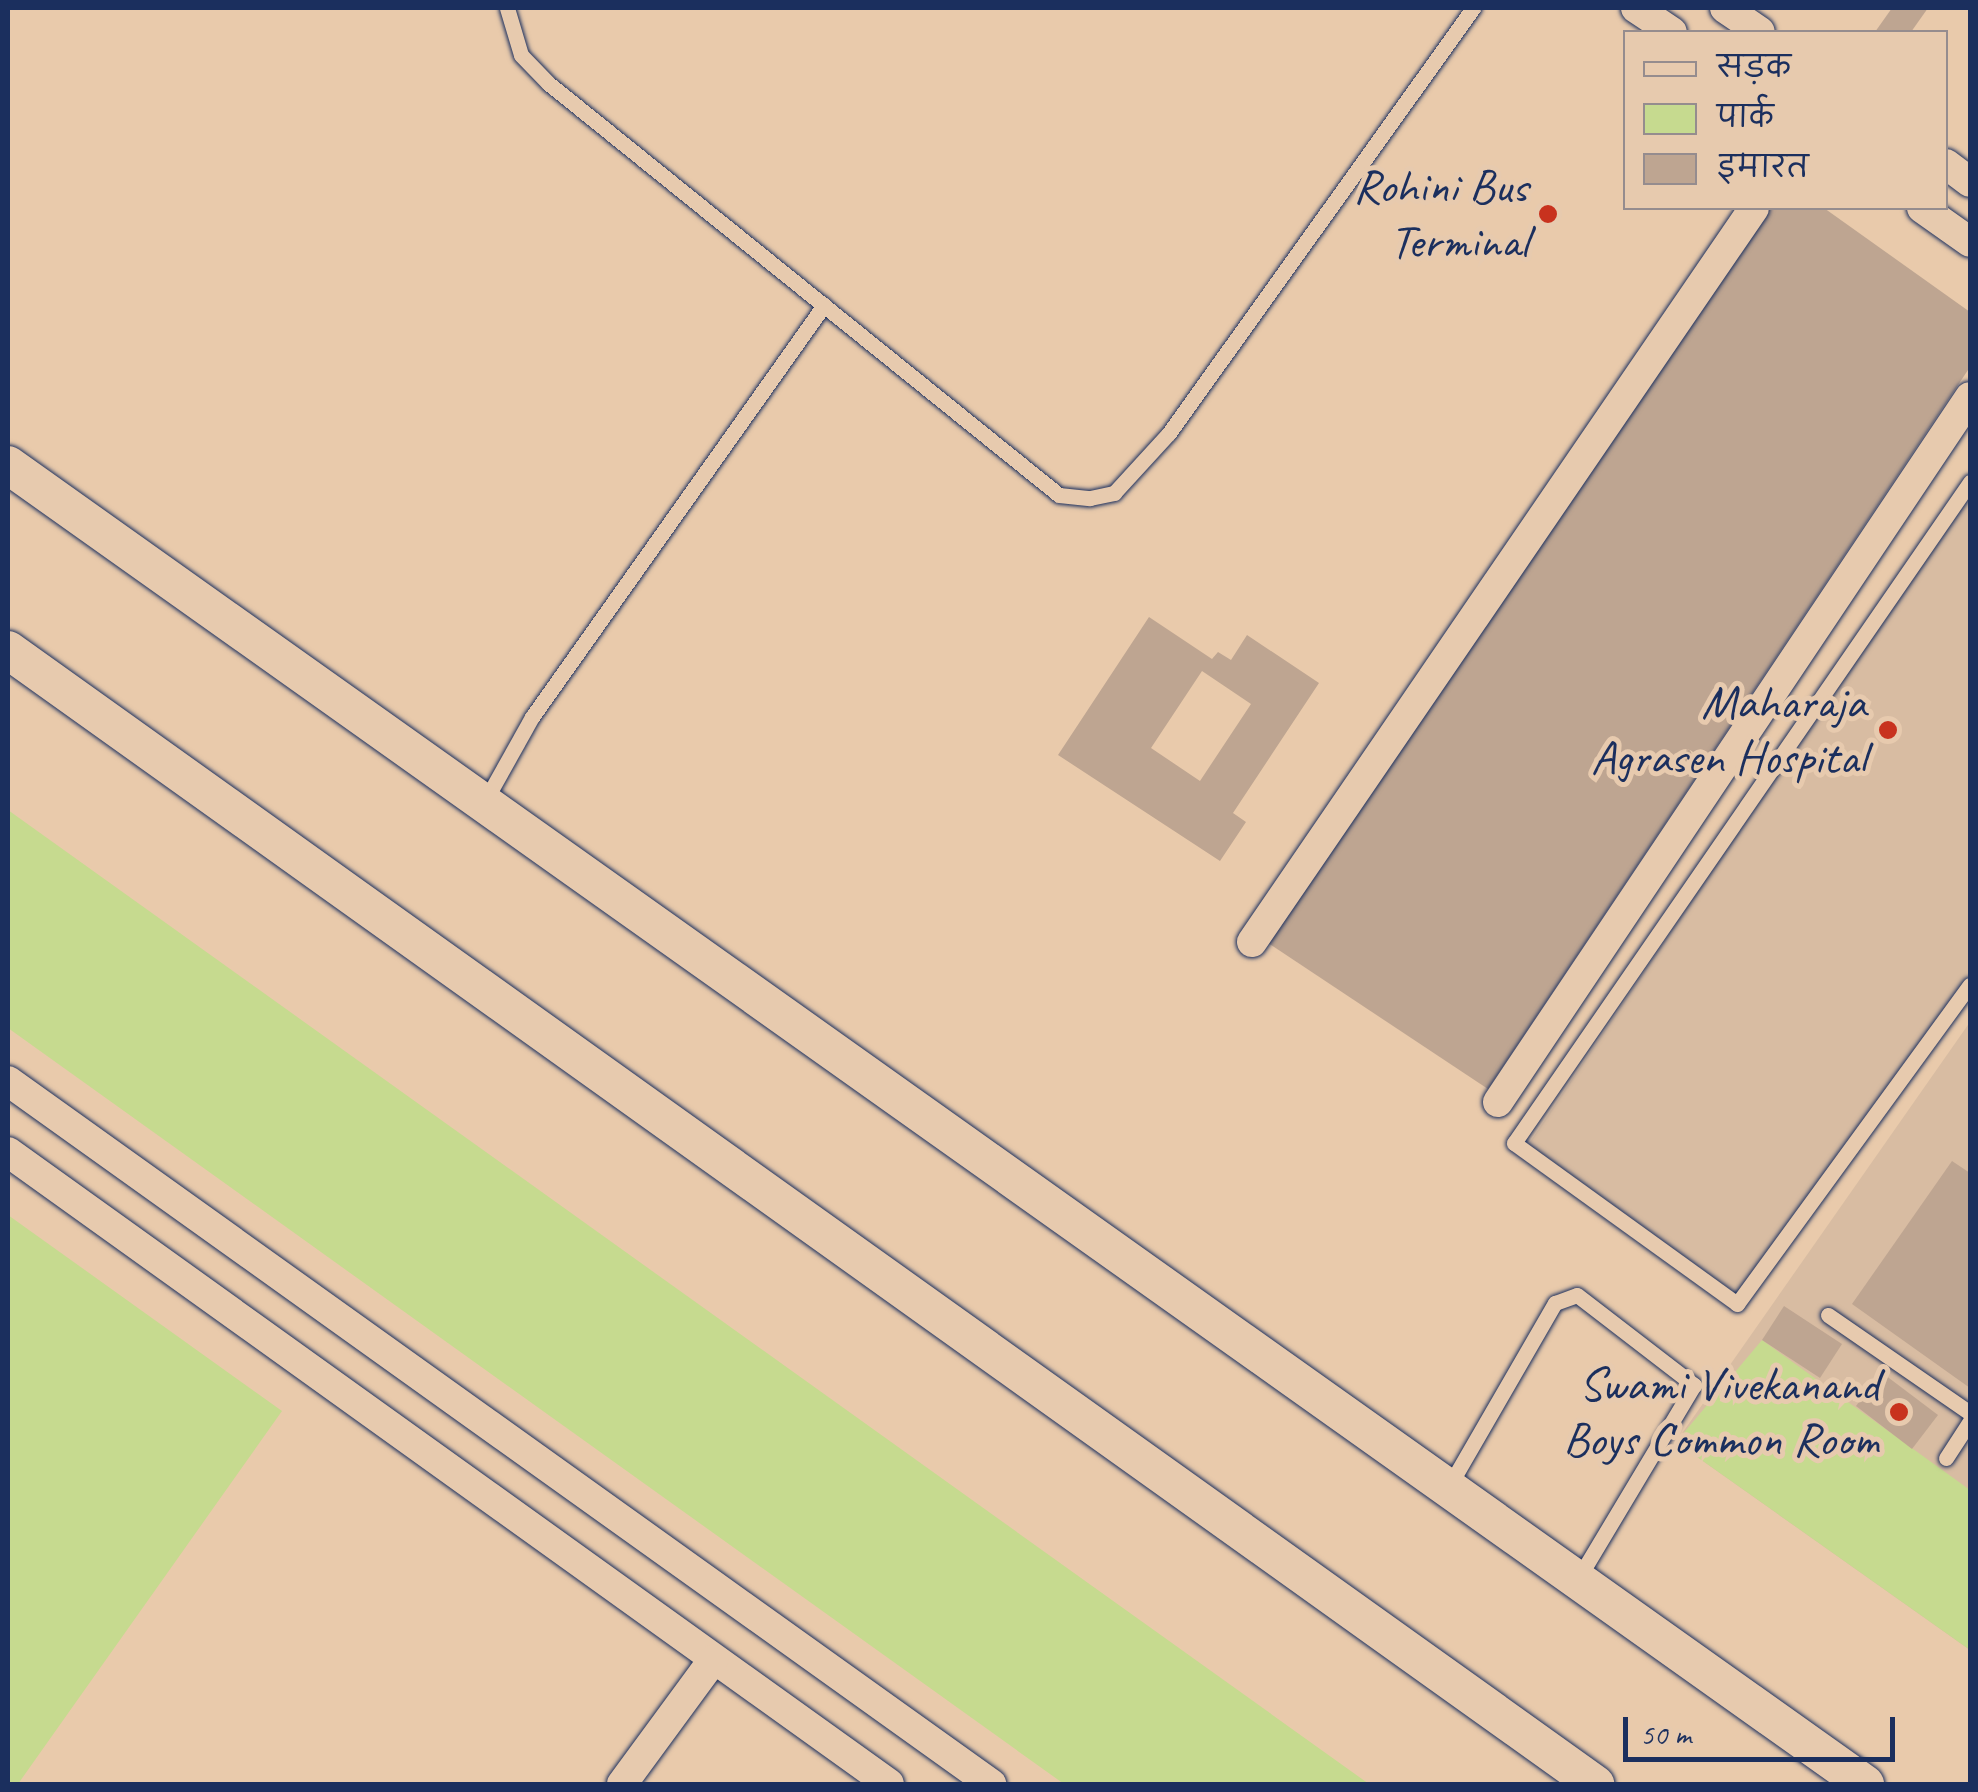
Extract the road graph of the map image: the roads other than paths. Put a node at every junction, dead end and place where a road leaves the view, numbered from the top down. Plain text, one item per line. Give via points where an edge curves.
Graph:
1 (508, 8) edge
2 (1473, 8) edge
3 (1636, 8) edge
4 (1725, 8) edge
5 (1669, 30) edge
6 (1757, 30) edge
7 (1948, 166) edge
8 (1970, 182) edge
9 (1753, 210) edge
10 (1925, 210) edge
11 (1970, 242) edge
12 (824, 305) junction
13 (1970, 398) edge
14 (8, 465) edge
15 (1970, 482) edge
16 (8, 650) edge
17 (485, 802) junction
18 (1252, 942) dead end
19 (1970, 985) edge
20 (8, 1081) edge
21 (1498, 1102) dead end
22 (8, 1152) edge
23 (1828, 1315) dead end
24 (1970, 1412) edge
25 (1970, 1422) edge
26 (1946, 1458) dead end
27 (1448, 1488) junction
28 (1578, 1580) junction
29 (713, 1660) junction
30 (622, 1784) edge
31 (889, 1784) edge
32 (991, 1784) edge
33 (1595, 1784) edge
34 (1865, 1784) edge

1 - 12 lane via 522,55 548,83
2 - 12 lane via 1180,418 1114,493 1059,495
3 - 5 street
4 - 6 street
7 - 8 street
9 - 18 street
10 - 11 street
12 - 17 lane via 532,717
13 - 21 street
14 - 17 street
15 - 19 lane via 1514,1143 1738,1304
16 - 33 street
17 - 27 street
20 - 32 street
22 - 29 street
23 - 24 lane
25 - 26 lane
27 - 28 street
27 - 28 lane via 1563,1296 1577,1294 1687,1372 1692,1402
28 - 34 street
29 - 30 street
29 - 31 street

